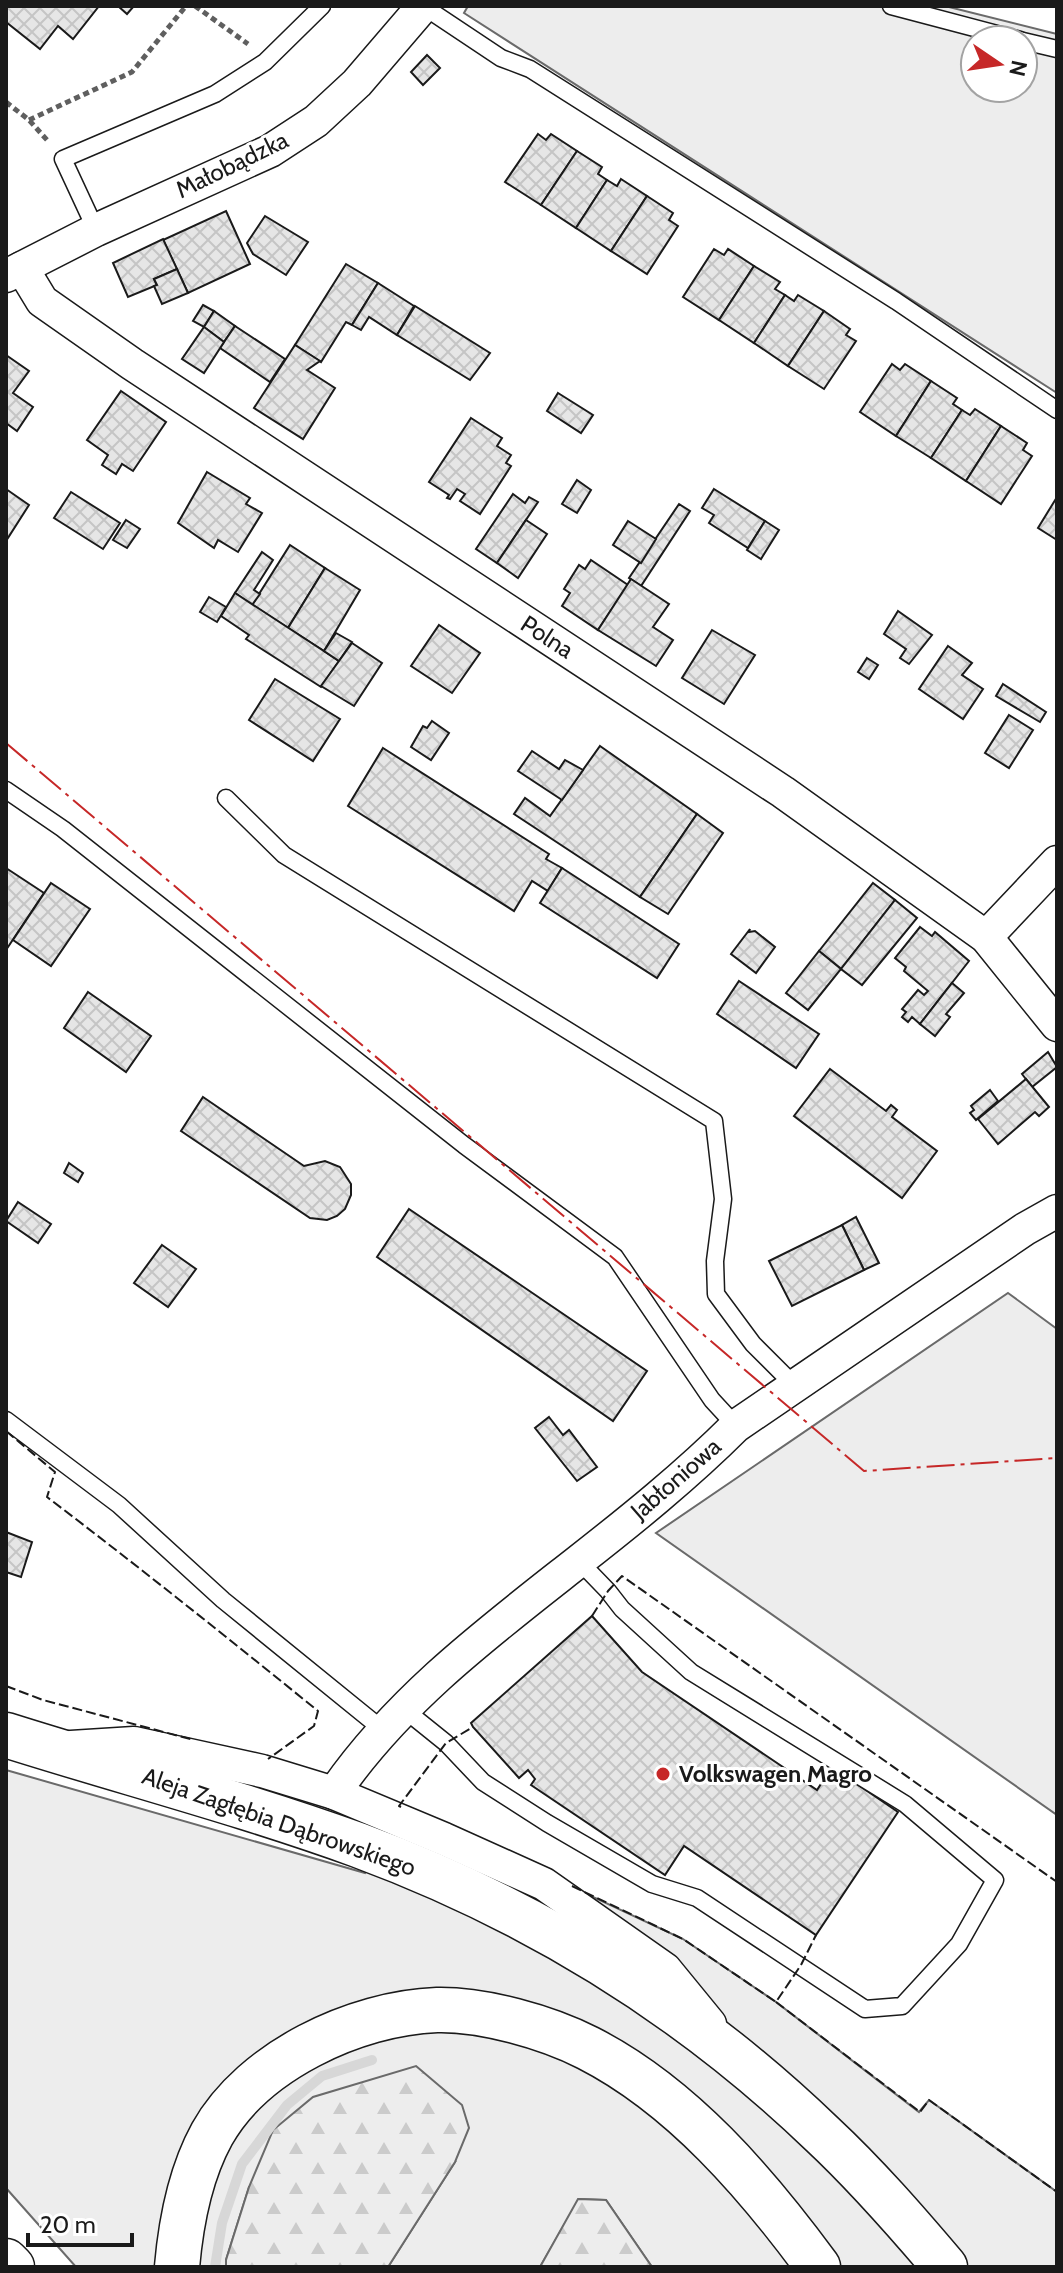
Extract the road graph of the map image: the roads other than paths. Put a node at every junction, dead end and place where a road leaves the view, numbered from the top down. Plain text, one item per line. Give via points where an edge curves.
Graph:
1 (322, 6) edge
2 (423, 6) edge
3 (891, 6) edge
4 (960, 24) edge
5 (96, 230) junction
6 (14, 272) edge
7 (1057, 410) edge
8 (6, 790) edge
9 (226, 798) dead end
10 (1057, 862) edge
11 (986, 937) junction
12 (1057, 1025) edge
13 (1057, 1211) edge
14 (795, 1386) junction
15 (6, 1420) edge
16 (736, 1426) junction
17 (579, 1561) junction
18 (394, 1720) junction
19 (6, 1735) edge
20 (48, 1748) junction
21 (334, 1793) junction
22 (736, 2058) junction
23 (6, 2261) edge
24 (12, 2267) edge
25 (177, 2267) edge
26 (818, 2267) edge
27 (945, 2267) edge

1 - 5 lane via 265,62 215,94 63,159
2 - 5 street, Małobądzka via 357,83 316,121 270,151
2 - 7 lane via 896,301
3 - 4 lane
5 - 6 street, Małobądzka
6 - 11 street, Polna via 42,301 132,364 783,792
8 - 16 lane via 615,1257 712,1400
9 - 14 lane via 284,855 714,1121 723,1199 716,1294 753,1344
10 - 11 street
11 - 12 street, Polna
13 - 14 street, Jabłoniowa
14 - 16 street, Jabłoniowa
15 - 18 lane via 119,1505 223,1600
16 - 17 street, Jabłoniowa
17 - 18 street, Jabłoniowa via 466,1650
17 - 18 lane via 691,1672 905,1804 995,1880 959,1944 902,2006 865,2009 697,1898 652,1884 547,1823 483,1782 446,1743
18 - 21 street, Jabłoniowa
19 - 20 main road, Aleja Zagłębia Dąbrowskiego
20 - 21 street via 134,1743
20 - 22 main road, Aleja Zagłębia Dąbrowskiego via 273,1815 432,1875 585,1951
21 - 22 street via 544,1884 665,1969
22 - 27 main road, Aleja Zagłębia Dąbrowskiego via 842,2153
23 - 24 main road
25 - 26 main road via 192,2181 212,2133 239,2096 309,2045 399,2014 439,2010 537,2026 626,2071 665,2100 748,2179

